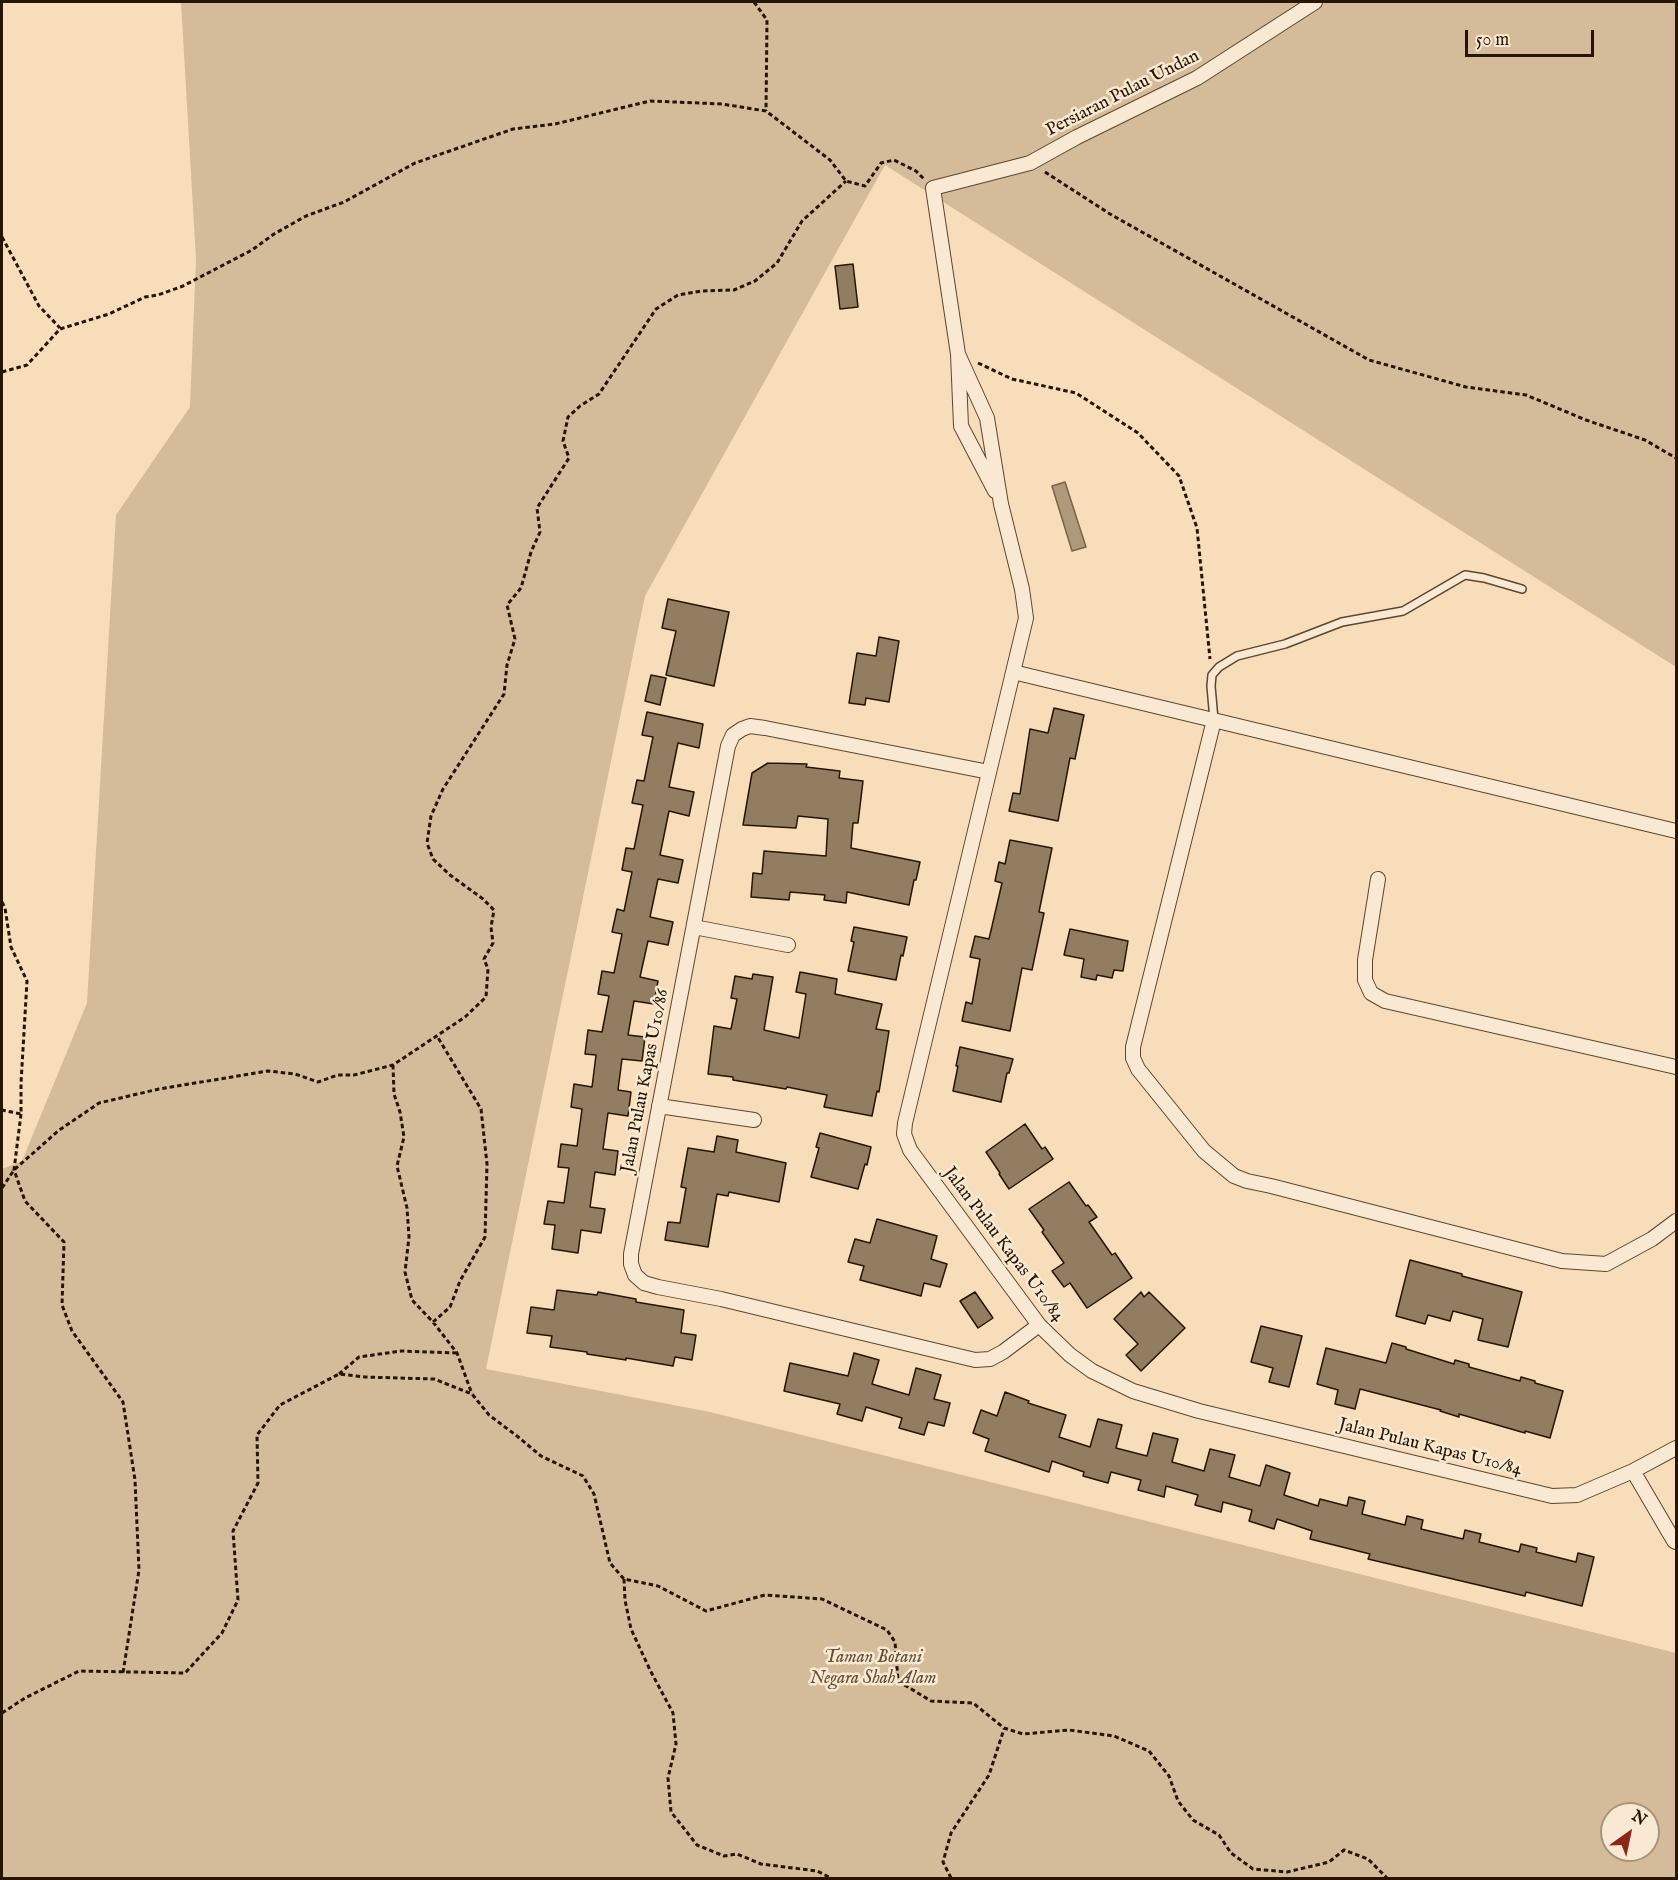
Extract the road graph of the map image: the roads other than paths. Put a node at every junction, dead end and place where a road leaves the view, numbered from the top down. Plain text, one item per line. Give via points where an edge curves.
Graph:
1 (1315, 2) edge
2 (958, 354) junction
3 (1001, 504) junction
4 (1522, 589) dead end
5 (1013, 672) junction
6 (1214, 720) junction
7 (989, 772) junction
8 (1677, 831) edge
9 (1378, 879) dead end
10 (694, 927) junction
11 (788, 945) dead end
12 (1677, 1067) edge
13 (659, 1106) junction
14 (754, 1120) dead end
15 (1677, 1221) edge
16 (1039, 1325) junction
17 (1677, 1448) edge
18 (1633, 1471) junction
19 (1677, 1542) edge

1 - 2 street, Persiaran Pulau Undan via 1197,78 1030,163 933,188
2 - 3 street via 987,418
2 - 3 street via 961,426
3 - 5 street, Jalan Pulau Kapas U10/84 via 1026,618
4 - 6 lane via 1465,575 1403,611 1342,622 1285,644 1236,657 1212,675
5 - 6 street
5 - 7 street, Jalan Pulau Kapas U10/84
6 - 8 street
6 - 15 street via 1133,1047 1138,1069 1204,1151 1234,1176 1247,1181 1563,1261 1606,1264
7 - 10 street, Jalan Pulau Kapas U10/86 via 765,728 742,729 733,735 728,746
7 - 16 street, Jalan Pulau Kapas U10/84 via 904,1134 910,1150
9 - 12 street via 1365,960 1365,980 1371,993 1385,1001
10 - 11 street
10 - 13 street, Jalan Pulau Kapas U10/86
13 - 14 street
13 - 16 street, Jalan Pulau Kapas U10/86 via 631,1254 635,1275 644,1283 975,1360 990,1359 1003,1352
16 - 18 street, Jalan Pulau Kapas U10/84 via 1092,1371 1133,1391 1199,1411 1552,1496 1577,1494
17 - 18 street, Jalan Pulau Kapas U10/84
18 - 19 street

